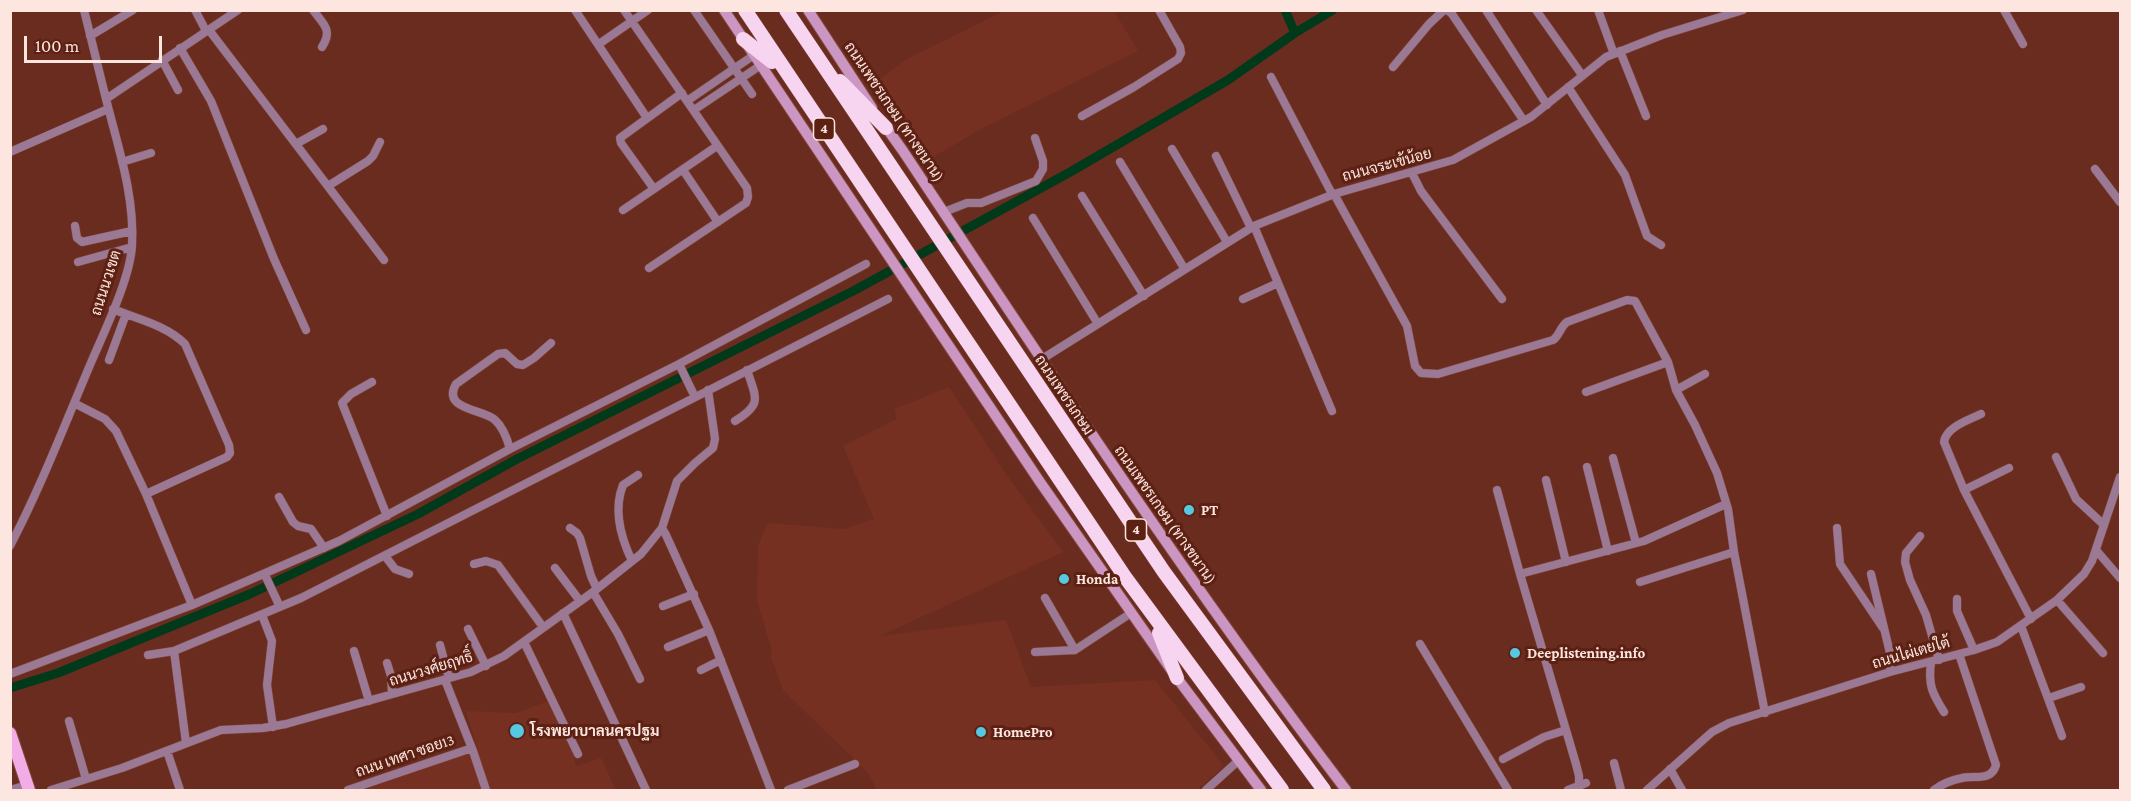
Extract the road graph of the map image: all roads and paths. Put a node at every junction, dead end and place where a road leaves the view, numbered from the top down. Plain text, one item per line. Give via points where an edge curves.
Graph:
1 (133, 10) edge
2 (195, 10) edge
3 (238, 10) edge
4 (313, 10) edge
5 (574, 10) edge
6 (624, 10) edge
7 (648, 10) edge
8 (694, 10) edge
9 (724, 10) edge
10 (745, 10) edge
11 (786, 10) edge
12 (808, 10) edge
13 (1160, 10) edge
14 (1446, 10) edge
15 (1486, 10) edge
16 (1536, 10) edge
17 (1598, 10) edge
18 (1743, 10) edge
19 (2004, 10) edge
20 (82, 11) edge
21 (631, 22) junction
22 (208, 31) junction
23 (90, 36) junction
24 (743, 39) junction
25 (599, 44) junction
26 (2023, 45) dead end
27 (322, 47) dead end
28 (180, 48) junction
29 (1617, 52) junction
30 (754, 55) junction
31 (162, 60) junction
32 (761, 65) junction
33 (1393, 67) dead end
34 (734, 69) junction
35 (824, 69) junction
36 (1582, 75) junction
37 (789, 77) junction
38 (1270, 77) dead end
39 (741, 79) junction
40 (1568, 87) junction
41 (178, 90) dead end
42 (681, 93) junction
43 (752, 94) dead end
44 (106, 99) junction
45 (687, 101) junction
46 (1547, 105) junction
47 (108, 109) junction
48 (694, 110) junction
49 (1082, 116) dead end
50 (1646, 116) dead end
51 (647, 118) junction
52 (1524, 121) junction
53 (886, 128) junction
54 (323, 129) dead end
55 (1035, 138) dead end
56 (380, 142) dead end
57 (296, 144) junction
58 (717, 146) junction
59 (1172, 149) dead end
60 (10, 152) edge
61 (151, 153) dead end
62 (1215, 156) dead end
63 (122, 162) junction
64 (1120, 162) dead end
65 (2095, 169) dead end
66 (683, 170) junction
67 (1412, 173) junction
68 (327, 186) junction
69 (654, 189) junction
70 (1333, 194) junction
71 (1082, 196) dead end
72 (2121, 202) edge
73 (623, 210) dead end
74 (945, 214) junction
75 (1033, 218) dead end
76 (718, 222) junction
77 (75, 226) dead end
78 (1252, 227) junction
79 (132, 231) junction
80 (1227, 242) junction
81 (1661, 245) dead end
82 (132, 247) junction
83 (384, 260) dead end
84 (78, 262) dead end
85 (866, 264) dead end
86 (649, 268) dead end
87 (1184, 268) junction
88 (1278, 283) junction
89 (1144, 296) junction
90 (888, 299) dead end
91 (1243, 299) dead end
92 (1502, 299) dead end
93 (113, 309) junction
94 (126, 314) junction
95 (1098, 324) junction
96 (306, 330) dead end
97 (551, 343) dead end
98 (1042, 359) junction
99 (110, 360) dead end
100 (1668, 362) junction
101 (680, 367) junction
102 (747, 370) junction
103 (1705, 374) dead end
104 (372, 382) dead end
105 (708, 390) junction
106 (1676, 390) junction
107 (1586, 392) dead end
108 (693, 393) junction
109 (74, 404) junction
110 (1332, 411) dead end
111 (1981, 414) dead end
112 (735, 421) dead end
113 (510, 449) junction
114 (2056, 457) dead end
115 (1613, 458) dead end
116 (1587, 467) dead end
117 (2009, 468) dead end
118 (638, 475) dead end
119 (2121, 477) edge
120 (1546, 480) dead end
121 (1497, 490) dead end
122 (1964, 490) junction
123 (146, 494) junction
124 (279, 497) dead end
125 (1726, 504) junction
126 (387, 516) junction
127 (2104, 525) junction
128 (570, 528) dead end
129 (662, 528) junction
130 (1837, 528) dead end
131 (1920, 536) dead end
132 (1636, 543) junction
133 (10, 546) edge
134 (324, 548) junction
135 (2096, 550) junction
136 (1608, 551) junction
137 (1734, 552) junction
138 (385, 556) junction
139 (632, 561) junction
140 (1566, 562) junction
141 (474, 564) dead end
142 (555, 568) dead end
143 (409, 574) dead end
144 (1520, 574) junction
145 (1871, 574) dead end
146 (265, 576) junction
147 (2121, 578) edge
148 (1640, 582) dead end
149 (595, 591) junction
150 (694, 594) junction
151 (1045, 598) dead end
152 (1957, 599) dead end
153 (2057, 600) junction
154 (580, 601) junction
155 (192, 605) junction
156 (663, 606) dead end
157 (280, 607) junction
158 (563, 613) junction
159 (1131, 613) junction
160 (1151, 613) junction
161 (262, 615) junction
162 (2031, 619) junction
163 (2022, 626) junction
164 (543, 627) junction
165 (1883, 628) junction
166 (468, 629) dead end
167 (709, 630) junction
168 (524, 642) junction
169 (1420, 644) dead end
170 (440, 645) dead end
171 (668, 647) dead end
172 (1075, 650) junction
173 (1974, 650) junction
174 (174, 651) junction
175 (354, 651) dead end
176 (1035, 652) dead end
177 (2103, 653) dead end
178 (1959, 654) junction
179 (148, 655) dead end
180 (721, 660) junction
181 (1935, 661) junction
182 (387, 663) dead end
183 (486, 666) junction
184 (701, 670) dead end
185 (1890, 672) junction
186 (10, 674) edge
187 (1177, 678) junction
188 (447, 679) junction
189 (640, 679) dead end
190 (2081, 687) dead end
191 (392, 694) junction
192 (2049, 698) junction
193 (369, 701) junction
194 (1944, 712) dead end
195 (1765, 713) junction
196 (69, 721) dead end
197 (273, 727) junction
198 (1566, 730) junction
199 (10, 733) edge
200 (2062, 736) dead end
201 (186, 743) junction
202 (472, 748) junction
203 (166, 751) junction
204 (579, 754) dead end
205 (1503, 759) dead end
206 (1239, 761) junction
207 (1614, 763) dead end
208 (855, 764) dead end
209 (1670, 769) junction
210 (86, 779) junction
211 (28, 788) edge
212 (1583, 788) edge
213 (10, 790) edge
214 (51, 790) edge
215 (180, 790) edge
216 (348, 790) edge
217 (486, 790) edge
218 (646, 790) edge
219 (771, 790) edge
220 (788, 790) edge
221 (1206, 790) edge
222 (1261, 790) edge
223 (1282, 790) edge
224 (1324, 790) edge
225 (1346, 790) edge
226 (1508, 790) edge
227 (1568, 790) edge
228 (1622, 790) edge
229 (1647, 790) edge
230 (1682, 790) edge
231 (1934, 790) edge

1 - 23 street
2 - 22 street
3 - 22 street
4 - 27 street via 328,30
5 - 25 street
6 - 21 street
7 - 21 street
8 - 34 street
9 - 24 main road, 4
10 - 37 highway, 4
11 - 35 highway, ถนนเพชรเกษม / 4
12 - 53 main road, ถนนเพชรเกษม (ทางขนาน) / 4
13 - 49 street via 1180,47 1178,58
14 - 33 street
14 - 52 street
15 - 46 street
16 - 36 street
17 - 29 street
18 - 29 street, ถนนจระเข้น้อย
19 - 26 street
20 - 23 street, ถนนนวเขต
21 - 25 street
21 - 42 street
22 - 28 street
22 - 57 street
23 - 44 street, ถนนนวเขต
24 - 30 main road, 4
24 - 37 highway
25 - 51 street
28 - 31 street
28 - 96 street via 211,101
29 - 36 street, ถนนจระเข้น้อย
29 - 50 street
30 - 32 main road, 4
30 - 34 street
31 - 41 street
31 - 44 street
32 - 39 street
32 - 159 main road, 4
34 - 39 street
34 - 45 street
35 - 53 highway
35 - 224 highway, ถนนเพชรเกษม / 4 via 1164,572
36 - 40 street, ถนนจระเข้น้อย
37 - 160 highway, 4
38 - 70 street
39 - 43 street
39 - 48 street
40 - 46 street, ถนนจระเข้น้อย
40 - 81 street via 1625,175 1647,236
42 - 45 street
42 - 51 street
44 - 47 street, ถนนนวเขต
45 - 48 street
46 - 52 street, ถนนจระเข้น้อย
47 - 60 street
47 - 63 street, ถนนนวเขต
48 - 58 street
51 - 69 street via 621,135 620,140
52 - 67 street, ถนนจระเข้น้อย via 1453,160
53 - 74 main road, ถนนเพชรเกษม (ทางขนาน) / 4
54 - 57 street
55 - 74 street via 1043,161 1036,181
56 - 68 street via 368,161
57 - 68 street
58 - 66 street
58 - 76 street via 747,188 748,197 746,203
59 - 80 street
61 - 63 street
62 - 78 street
63 - 79 street, ถนนนวเขต
64 - 87 street
65 - 72 street
66 - 69 street
66 - 76 street
67 - 70 street, ถนนจระเข้น้อย
67 - 92 street via 1421,191
68 - 83 street
69 - 73 street
70 - 78 street, ถนนจระเข้น้อย
70 - 100 street via 1407,326 1415,366 1421,373 1438,374 1553,340 1567,322 1631,299
71 - 89 street
74 - 98 main road, ถนนเพชรเกษม (ทางขนาน) / 4
75 - 95 street
76 - 86 street
77 - 79 street via 80,242
78 - 80 street, ถนนจระเข้น้อย
78 - 88 street
79 - 82 street, ถนนนวเขต
80 - 87 street, ถนนจระเข้น้อย
82 - 84 street
82 - 93 street, ถนนนวเขต via 131,261
85 - 101 street
87 - 89 street, ถนนจระเข้น้อย
88 - 91 street
88 - 110 street
89 - 95 street, ถนนจระเข้น้อย
90 - 102 street
93 - 94 street
93 - 109 street, ถนนนวเขต
94 - 99 street
94 - 123 street via 160,327 185,344 230,453
95 - 98 street, ถนนจระเข้น้อย
97 - 113 street via 523,365 505,353 498,354 454,389 460,406 496,421
98 - 225 main road, ถนนเพชรเกษม (ทางขนาน) / 4 via 1184,570
100 - 106 street
100 - 107 street
101 - 108 street
101 - 113 street
102 - 105 street
102 - 112 street via 755,405
103 - 106 street
104 - 126 street via 342,403
105 - 108 street
105 - 129 street, ถนนวงศ์ยฤทธิ์ via 713,448 677,481
106 - 125 street via 1709,455
108 - 138 street via 623,435
109 - 123 street via 105,419 116,431
109 - 133 street, ถนนนวเขต
111 - 122 street via 1956,426 1944,437
113 - 126 street
114 - 127 street via 2076,500
115 - 132 street
116 - 136 street
117 - 122 street
118 - 139 street via 623,485 619,510
119 - 127 street, ถนนไผ่เตยใต้
120 - 140 street
121 - 144 street
122 - 162 street
123 - 155 street
124 - 134 street via 293,522 311,529
125 - 132 street
125 - 137 street
126 - 134 street
127 - 135 street, ถนนไผ่เตยใต้
128 - 149 street via 580,538
129 - 139 street, ถนนวงศ์ยฤทธิ์
129 - 150 street
130 - 165 street via 1840,564
131 - 181 street via 1906,554 1905,562 1926,615
132 - 136 street
134 - 146 street
135 - 147 street
135 - 153 street, ถนนไผ่เตยใต้ via 2084,574
136 - 140 street
137 - 148 street
137 - 195 street
138 - 143 street via 395,569
138 - 157 street
139 - 149 street, ถนนวงศ์ยฤทธิ์
140 - 144 street
141 - 164 street via 486,561 498,565
142 - 154 street
144 - 198 street
145 - 165 street
146 - 155 street
146 - 157 street
149 - 154 street, ถนนวงศ์ยฤทธิ์
149 - 189 street
150 - 156 street
150 - 167 street
151 - 172 street
152 - 173 street via 1957,611
153 - 162 street, ถนนไผ่เตยใต้
153 - 177 street
154 - 158 street, ถนนวงศ์ยฤทธิ์
155 - 186 street
157 - 161 street
158 - 164 street, ถนนวงศ์ยฤทธิ์
158 - 218 street
159 - 172 street
159 - 187 main road, 4
160 - 187 highway
160 - 223 highway, 4
161 - 174 street
161 - 197 street via 272,641 267,685
162 - 163 street, ถนนไผ่เตยใต้
163 - 173 street, ถนนไผ่เตยใต้ via 1997,642
163 - 192 street
164 - 168 street, ถนนวงศ์ยฤทธิ์
165 - 185 street via 1892,662
166 - 183 street
167 - 171 street
167 - 180 street
168 - 183 street, ถนนวงศ์ยฤทธิ์
168 - 204 street
169 - 226 street
170 - 188 street
172 - 176 street
173 - 178 street, ถนนไผ่เตยใต้
174 - 179 street
174 - 201 street
175 - 193 street
178 - 181 street, ถนนไผ่เตยใต้
178 - 231 street via 1996,765 1983,778 1964,777
180 - 184 street
180 - 219 street
181 - 185 street, ถนนไผ่เตยใต้
181 - 194 street via 1930,687
182 - 191 street
183 - 188 street, ถนนวงศ์ยฤทธิ์
185 - 195 street, ถนนไผ่เตยใต้
187 - 206 main road, 4
188 - 191 street, ถนนวงศ์ยฤทธิ์
188 - 202 street
190 - 192 street
191 - 193 street, ถนนวงศ์ยฤทธิ์
192 - 200 street
193 - 197 street, ถนนวงศ์ยฤทธิ์
195 - 209 street, ถนนไผ่เตยใต้ via 1744,717 1712,732
196 - 210 street
197 - 201 street, ถนนวงศ์ยฤทธิ์ via 221,730
198 - 205 street
198 - 212 street
199 - 211 main road
201 - 203 street, ถนนวงศ์ยฤทธิ์
202 - 216 street, ถนน เทศา ซอย13
202 - 217 street
203 - 210 street, ถนนวงศ์ยฤทธิ์
203 - 215 street
206 - 221 street
206 - 222 main road, 4
207 - 228 street
208 - 220 street
209 - 229 street, ถนนไผ่เตยใต้
209 - 230 street
210 - 214 street, ถนนวงศ์ยฤทธิ์
211 - 213 street
212 - 227 street

